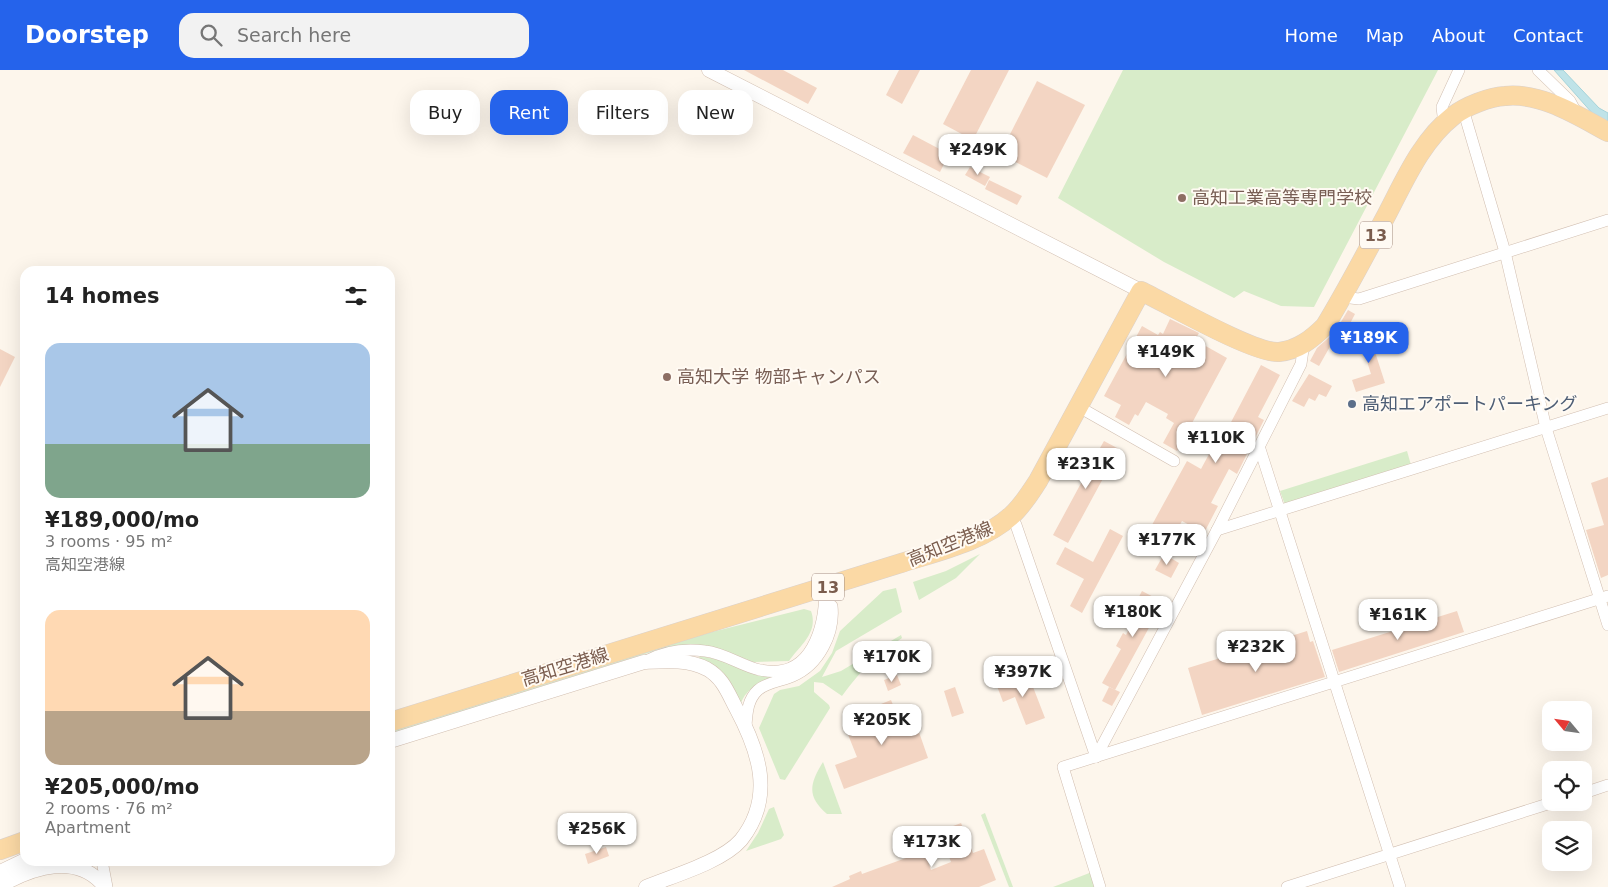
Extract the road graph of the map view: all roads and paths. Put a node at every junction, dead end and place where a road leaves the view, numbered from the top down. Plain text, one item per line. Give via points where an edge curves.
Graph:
1 (710, 70) edge
2 (1459, 70) edge
3 (1538, 70) edge
4 (1463, 109) junction
5 (1580, 117) junction
6 (1444, 124) junction
7 (1608, 132) edge
8 (1608, 220) edge
9 (1505, 252) junction
10 (1141, 291) junction
11 (1342, 297) junction
12 (1304, 344) junction
13 (1079, 408) junction
14 (1608, 408) edge
15 (1546, 428) junction
16 (1259, 446) junction
17 (1174, 460) dead end
18 (1281, 511) junction
19 (1011, 516) junction
20 (1217, 530) junction
21 (825, 588) junction
22 (1604, 597) edge
23 (1608, 625) edge
24 (644, 662) junction
25 (1335, 682) junction
26 (395, 720) edge
27 (746, 726) junction
28 (395, 739) edge
29 (1096, 756) junction
30 (1608, 785) edge
31 (1592, 790) edge
32 (1542, 806) edge
33 (20, 843) edge
34 (1, 849) edge
35 (1390, 855) junction
36 (20, 862) edge
37 (57, 866) edge
38 (69, 866) edge
39 (103, 866) edge
40 (0, 872) edge
41 (0, 886) edge
42 (106, 887) edge
43 (646, 887) edge
44 (1100, 887) edge
45 (1287, 887) edge
46 (1400, 887) edge

1 - 10 street
2 - 6 street via 1442,107
3 - 5 street via 1570,101
4 - 5 main road, 13 via 1506,96 1539,100
4 - 6 main road, 13
4 - 9 street
5 - 7 main road, 13
6 - 11 main road, 13 via 1418,156
8 - 9 street
9 - 11 street via 1359,299
9 - 15 street
10 - 12 main road, 13 via 1266,351 1292,349
10 - 13 main road, 高知空港線 / 13
11 - 12 main road, 13 via 1325,326
12 - 16 street via 1301,364
13 - 17 street
13 - 19 main road, 高知空港線 / 13 via 1038,481
14 - 15 street
15 - 18 street
15 - 22 street
16 - 18 street
16 - 20 street
18 - 20 street
18 - 25 street
19 - 21 main road, 高知空港線 / 13 via 997,527 955,545
19 - 29 street
20 - 29 street
21 - 24 street via 820,634 808,655 790,667 761,671 718,654 693,650 663,652
21 - 26 main road, 高知空港線 / 13
21 - 27 street via 832,608 828,636 820,653 796,675 758,690 748,706
22 - 23 street
22 - 25 street
24 - 27 street via 679,661 708,670 725,685
24 - 28 street
25 - 29 street
25 - 35 street
27 - 43 street via 760,767 761,789 756,811 741,839 714,859
29 - 44 street via 1063,767
30 - 31 street
32 - 35 street
33 - 34 main road
35 - 45 street
35 - 46 street
36 - 40 street
37 - 41 street via 34,871
38 - 42 street via 89,873
39 - 42 street

